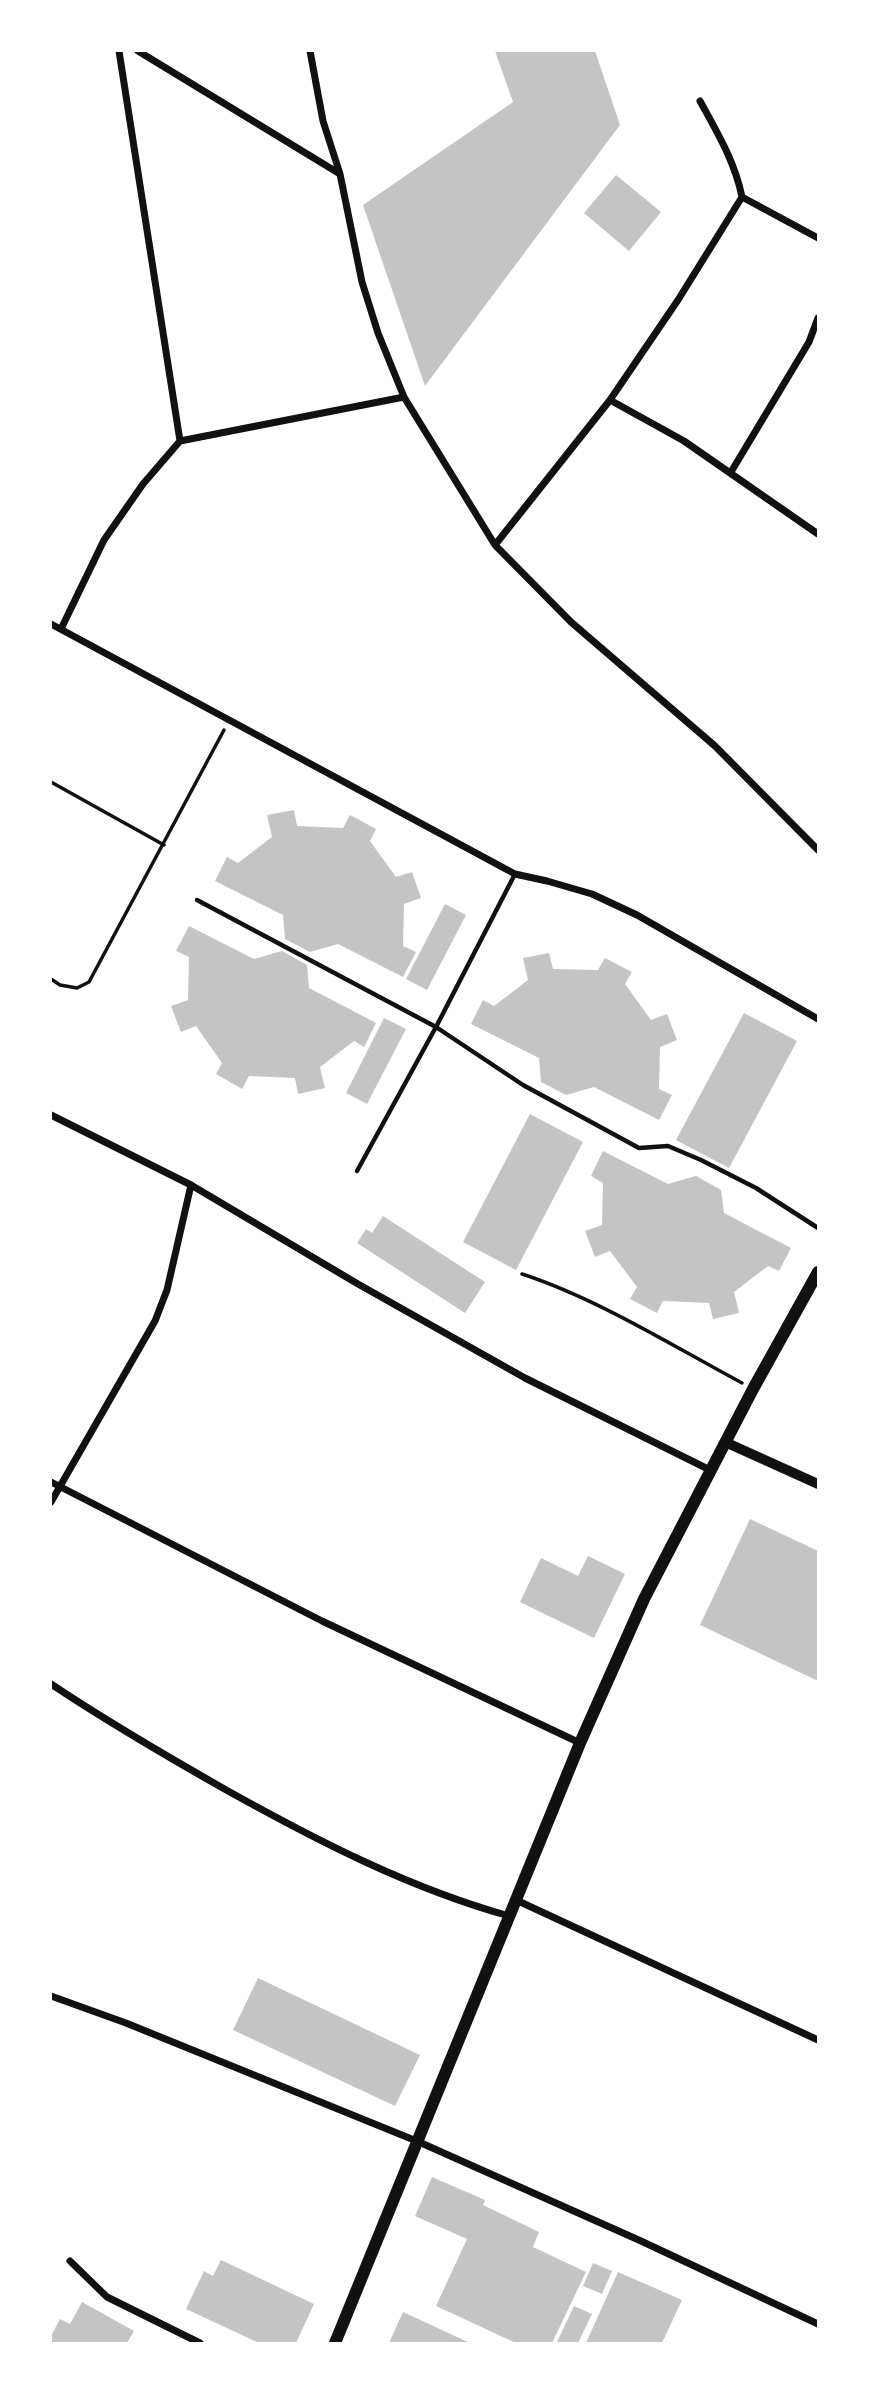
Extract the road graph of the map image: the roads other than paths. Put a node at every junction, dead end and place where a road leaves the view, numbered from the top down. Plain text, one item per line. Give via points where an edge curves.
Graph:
1 (119, 51) edge
2 (138, 51) edge
3 (311, 51) edge
4 (700, 101) dead end
5 (340, 174) junction
6 (742, 197) junction
7 (818, 238) edge
8 (818, 318) edge
9 (404, 397) junction
10 (610, 400) junction
11 (180, 442) junction
12 (731, 472) junction
13 (818, 534) edge
14 (495, 545) junction
15 (51, 624) edge
16 (61, 629) junction
17 (818, 850) edge
18 (514, 874) junction
19 (197, 900) dead end
20 (818, 1019) edge
21 (436, 1027) junction
22 (51, 1115) edge
23 (356, 1171) dead end
24 (191, 1185) junction
25 (818, 1228) edge
26 (818, 1272) edge
27 (725, 1442) junction
28 (710, 1470) junction
29 (55, 1484) edge
30 (818, 1484) edge
31 (51, 1502) edge
32 (51, 1684) edge
33 (580, 1743) junction
34 (516, 1899) junction
35 (509, 1916) junction
36 (51, 1996) edge
37 (818, 2039) edge
38 (418, 2142) junction
39 (70, 2261) dead end
40 (818, 2324) edge
41 (200, 2343) edge
42 (335, 2343) edge

1 - 11 street
2 - 5 street
3 - 5 street via 323,121
4 - 6 street via 737,175
5 - 9 street via 362,282
6 - 7 street
6 - 10 street
8 - 12 street via 809,342
9 - 11 street
9 - 14 street
10 - 12 street
10 - 14 street
11 - 16 street via 104,540
12 - 13 street
14 - 17 street via 571,622 715,746
15 - 16 street
16 - 18 street
18 - 20 street via 592,894 637,915
18 - 21 lane
19 - 21 lane
21 - 23 lane
21 - 25 lane via 523,1085 639,1148 668,1146 701,1160
22 - 24 street
24 - 28 street via 525,1378
24 - 29 street via 167,1290 155,1321
26 - 27 main road
27 - 28 main road
27 - 30 street
28 - 33 main road via 644,1599
29 - 31 street
29 - 33 street via 322,1621
32 - 35 street via 182,1764 342,1851 426,1889
33 - 34 main road
34 - 35 main road
34 - 37 street
35 - 38 main road
36 - 38 street
38 - 40 street
38 - 42 main road
39 - 41 street via 107,2297

